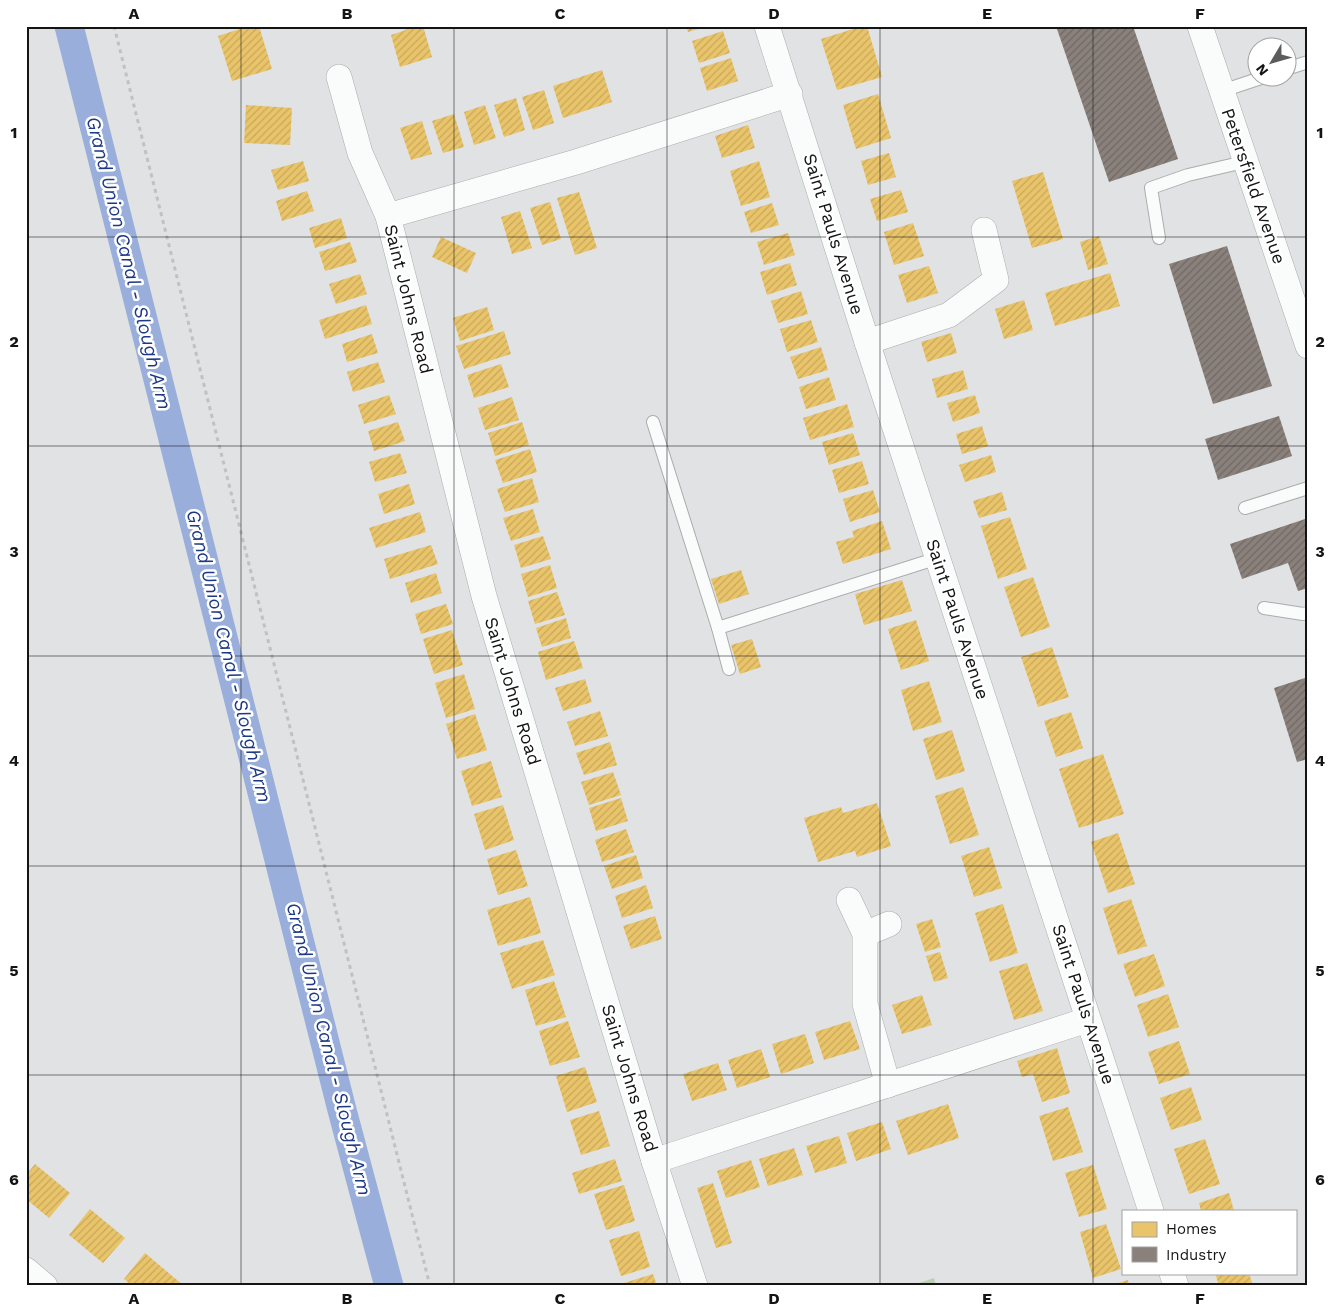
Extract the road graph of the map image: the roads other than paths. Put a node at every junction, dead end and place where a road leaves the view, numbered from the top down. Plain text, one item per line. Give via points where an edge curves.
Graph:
1 (768, 26) edge
2 (1200, 26) edge
3 (1308, 62) edge
4 (1296, 66) edge
5 (339, 77) dead end
6 (1246, 83) edge
7 (1222, 91) junction
8 (790, 94) junction
9 (1244, 162) junction
10 (388, 216) junction
11 (984, 230) dead end
12 (1159, 238) dead end
13 (867, 342) junction
14 (1308, 346) edge
15 (653, 422) dead end
16 (1308, 488) edge
17 (1246, 508) dead end
18 (938, 558) junction
19 (1264, 608) dead end
20 (1308, 613) edge
21 (718, 628) junction
22 (729, 669) dead end
23 (849, 900) dead end
24 (889, 924) dead end
25 (865, 934) junction
26 (1087, 1020) junction
27 (888, 1085) junction
28 (654, 1161) junction
29 (1151, 1210) edge
30 (26, 1270) edge
31 (1172, 1274) edge
32 (45, 1286) edge
33 (695, 1286) edge
34 (1176, 1286) edge

1 - 8 street, Saint Pauls Avenue
2 - 7 street, Petersfield Avenue
3 - 4 lane
5 - 10 street, Saint Johns Road via 360,154
6 - 7 lane
7 - 9 street, Petersfield Avenue
8 - 10 street, Saint Johns Road via 576,162
8 - 13 street, Saint Pauls Avenue
9 - 12 lane via 1188,175 1151,188
9 - 14 street, Petersfield Avenue
10 - 28 street, Saint Johns Road via 484,596
11 - 13 street via 996,280 949,315
13 - 18 street, Saint Pauls Avenue
15 - 21 lane
16 - 17 lane
18 - 21 lane
18 - 26 street, Saint Pauls Avenue via 1040,864
19 - 20 lane
21 - 22 lane
23 - 25 street
24 - 25 street
25 - 27 street via 865,1004
26 - 27 street, Saint Johns Road
26 - 29 street, Saint Pauls Avenue
27 - 28 street, Saint Johns Road
28 - 33 street, Saint Johns Road
30 - 32 street
31 - 34 street

